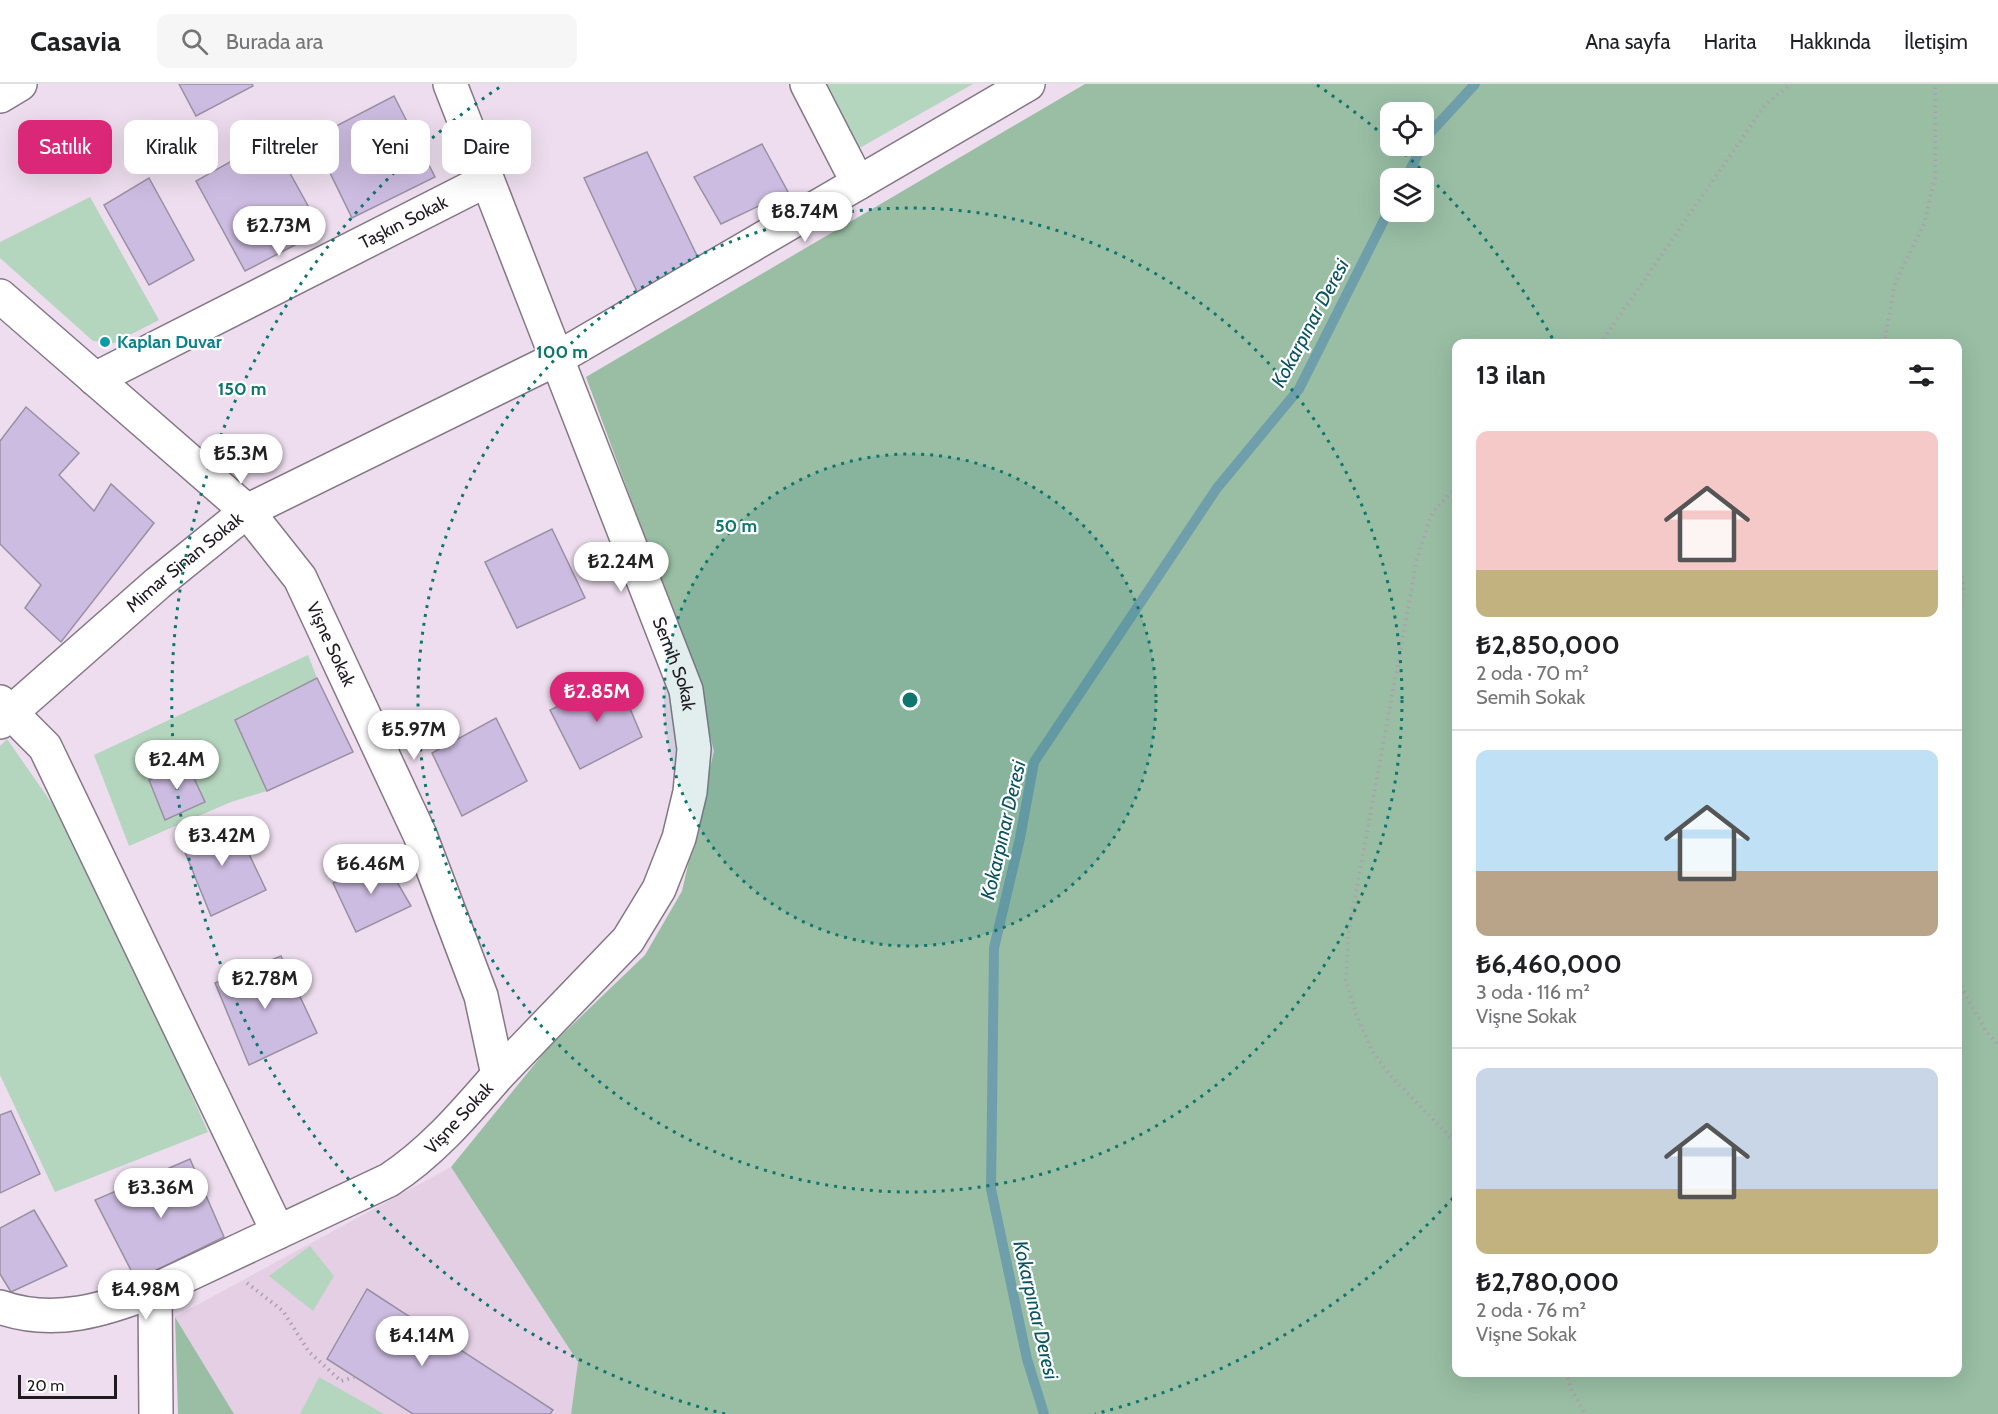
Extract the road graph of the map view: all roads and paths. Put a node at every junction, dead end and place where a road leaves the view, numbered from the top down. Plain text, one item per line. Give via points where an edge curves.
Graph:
1 (20, 84) edge
2 (450, 84) edge
3 (807, 84) edge
4 (1028, 84) edge
5 (1791, 84) edge
6 (1935, 84) edge
7 (0, 96) edge
8 (487, 180) junction
9 (858, 183) junction
10 (0, 296) edge
11 (1603, 339) edge
12 (1885, 339) edge
13 (556, 359) junction
14 (95, 379) junction
15 (1452, 491) edge
16 (247, 511) junction
17 (4, 712) edge
18 (1962, 988) edge
19 (1998, 1045) edge
20 (498, 1075) junction
21 (1452, 1139) edge
22 (278, 1232) junction
23 (229, 1255) junction
24 (155, 1290) junction
25 (0, 1307) edge
26 (354, 1377) dead end
27 (1567, 1377) edge
28 (156, 1414) edge
29 (1585, 1414) edge

1 - 7 street
2 - 8 street, Semih Sokak
3 - 9 street
4 - 9 street, Mimar Sinan Sokak
5 - 11 path via 1766,105
6 - 12 path via 1935,178 1924,224 1895,283
8 - 13 street, Semih Sokak
8 - 14 street, Taşkın Sokak
9 - 13 street, Mimar Sinan Sokak
10 - 14 street, Vişne Sokak
13 - 16 street, Mimar Sinan Sokak
13 - 20 street, Semih Sokak via 686,690 694,748 690,792 679,838 659,889 627,940
14 - 16 street, Vişne Sokak
15 - 21 path via 1432,513 1417,559 1348,936 1347,980 1372,1050 1388,1074
16 - 17 street, Mimar Sinan Sokak
16 - 20 street, Vişne Sokak via 300,578 420,836 481,996
17 - 22 street via 45,747
18 - 19 path
20 - 22 street, Vişne Sokak via 417,1162 388,1180
22 - 23 street, Vişne Sokak
23 - 24 street, Vişne Sokak
23 - 26 path via 244,1281 283,1311 309,1352 342,1381
24 - 25 street, Vişne Sokak via 87,1313 52,1317
24 - 28 street
27 - 29 path

